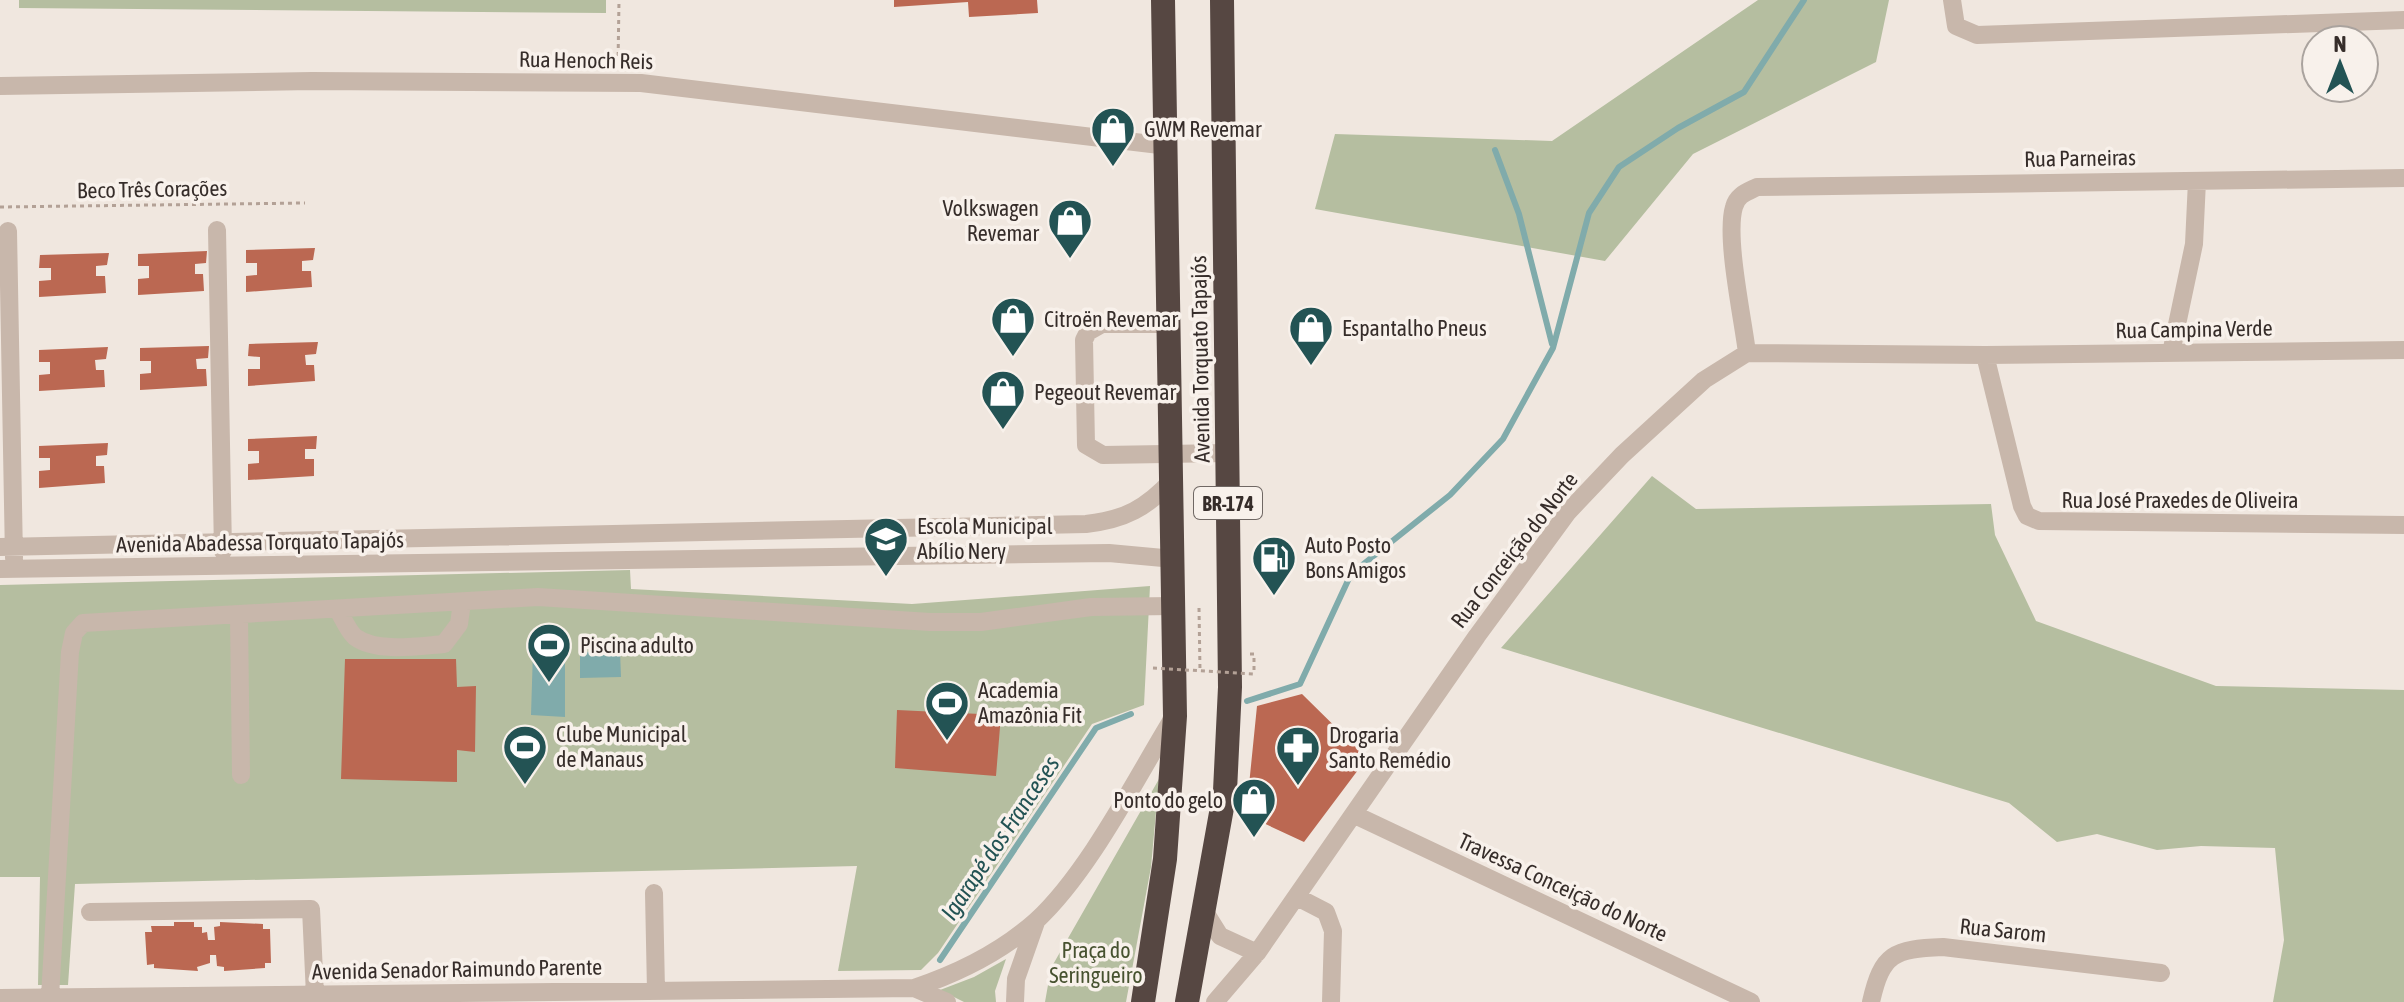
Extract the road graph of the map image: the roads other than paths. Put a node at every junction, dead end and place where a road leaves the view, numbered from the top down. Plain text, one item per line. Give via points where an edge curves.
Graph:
1 (1163, 0) edge
2 (1222, 0) edge
3 (1952, 6) edge
4 (2404, 20) edge
5 (0, 86) edge
6 (1168, 146) junction
7 (2404, 178) edge
8 (2197, 181) junction
9 (217, 230) dead end
10 (8, 231) dead end
11 (1170, 324) junction
12 (2404, 350) edge
13 (1747, 353) junction
14 (2171, 353) junction
15 (1985, 355) junction
16 (1227, 453) junction
17 (1173, 467) junction
18 (2404, 525) edge
19 (964, 527) junction
20 (745, 531) junction
21 (520, 536) junction
22 (223, 542) junction
23 (7, 547) edge
24 (966, 555) junction
25 (746, 559) junction
26 (1174, 559) junction
27 (521, 562) junction
28 (223, 566) junction
29 (7, 569) edge
30 (462, 602) junction
31 (1173, 606) junction
32 (338, 610) junction
33 (239, 617) junction
34 (1175, 716) junction
35 (241, 775) dead end
36 (1355, 815) junction
37 (654, 893) dead end
38 (1297, 897) junction
39 (90, 912) dead end
40 (1205, 912) junction
41 (1037, 920) junction
42 (1257, 953) junction
43 (2161, 973) dead end
44 (914, 988) junction
45 (656, 991) junction
46 (315, 995) junction
47 (50, 997) junction
48 (0, 998) edge
49 (947, 1002) edge
50 (1015, 1002) edge
51 (1143, 1002) edge
52 (1187, 1002) edge
53 (1215, 1002) edge
54 (1331, 1002) edge
55 (1751, 1002) edge
56 (1871, 1002) edge

1 - 6 highway, Avenida Torquato Tapajós / BR-174
2 - 16 highway, Avenida Torquato Tapajós / BR-174
3 - 4 street via 1956,26 1977,35
5 - 6 street, Rua Henoch Reis via 617,83 779,97
6 - 11 highway, Avenida Torquato Tapajós / BR-174
7 - 8 street, Rua Parneiras
8 - 13 street, Rua Parneiras via 1757,187 1741,195 1733,219
8 - 14 street via 2194,244
9 - 22 street
10 - 23 street
11 - 17 highway, Avenida Torquato Tapajós / BR-174
11 - 17 street via 1102,324 1088,332 1083,437 1093,452
12 - 14 street, Rua Campina Verde
13 - 15 street
13 - 36 street, Rua Conceição do Norte via 1704,380 1568,512
14 - 15 street, Rua Campina Verde
15 - 18 street, Rua José Praxedes de Oliveira via 2022,506 2027,516 2039,521
16 - 17 street
16 - 40 highway, Avenida Torquato Tapajós / BR-174 via 1230,687 1225,791
17 - 19 street, Avenida Abadessa Torquato Tapajós via 1152,502 1109,521
17 - 26 highway, Avenida Torquato Tapajós / BR-174
19 - 20 street, Avenida Abadessa Torquato Tapajós
19 - 24 street
20 - 21 street, Avenida Abadessa Torquato Tapajós
20 - 25 street
21 - 22 street, Avenida Abadessa Torquato Tapajós
21 - 27 street
22 - 23 street, Avenida Abadessa Torquato Tapajós
22 - 28 street
23 - 29 street
24 - 25 street, Avenida Abadessa Torquato Tapajós
24 - 26 street, Avenida Abadessa Torquato Tapajós via 1109,553
25 - 27 street, Avenida Abadessa Torquato Tapajós
26 - 31 highway, Avenida Torquato Tapajós / BR-174
27 - 28 street, Avenida Abadessa Torquato Tapajós
28 - 29 street, Avenida Abadessa Torquato Tapajós
30 - 31 street via 538,597 930,622 981,622 1091,607
30 - 32 street
30 - 32 street via 459,624 444,644 414,647 368,644 353,636
31 - 34 highway, Avenida Torquato Tapajós / BR-174
32 - 33 street
33 - 35 street
33 - 47 street via 94,620 74,633
34 - 41 street, Avenida Senador Raimundo Parente via 1071,880
34 - 51 highway, Avenida Torquato Tapajós / BR-174 via 1165,859
36 - 38 street, Rua Conceição do Norte
36 - 55 street, Travessa Conceição do Norte
37 - 45 street
38 - 42 street, Rua Conceição do Norte
38 - 54 street via 1326,912 1333,931
39 - 46 street via 311,909
40 - 42 street via 1220,936
40 - 52 highway, Avenida Torquato Tapajós / BR-174
41 - 44 street, Avenida Senador Raimundo Parente via 959,973
41 - 50 street via 1016,979
42 - 53 street, Rua Conceição do Norte
43 - 56 street, Rua Sarom via 1914,948 1883,963
44 - 45 street, Avenida Senador Raimundo Parente
44 - 49 street, Avenida Senador Raimundo Parente
45 - 46 street, Avenida Senador Raimundo Parente
46 - 47 street, Avenida Senador Raimundo Parente
47 - 48 street, Avenida Senador Raimundo Parente

